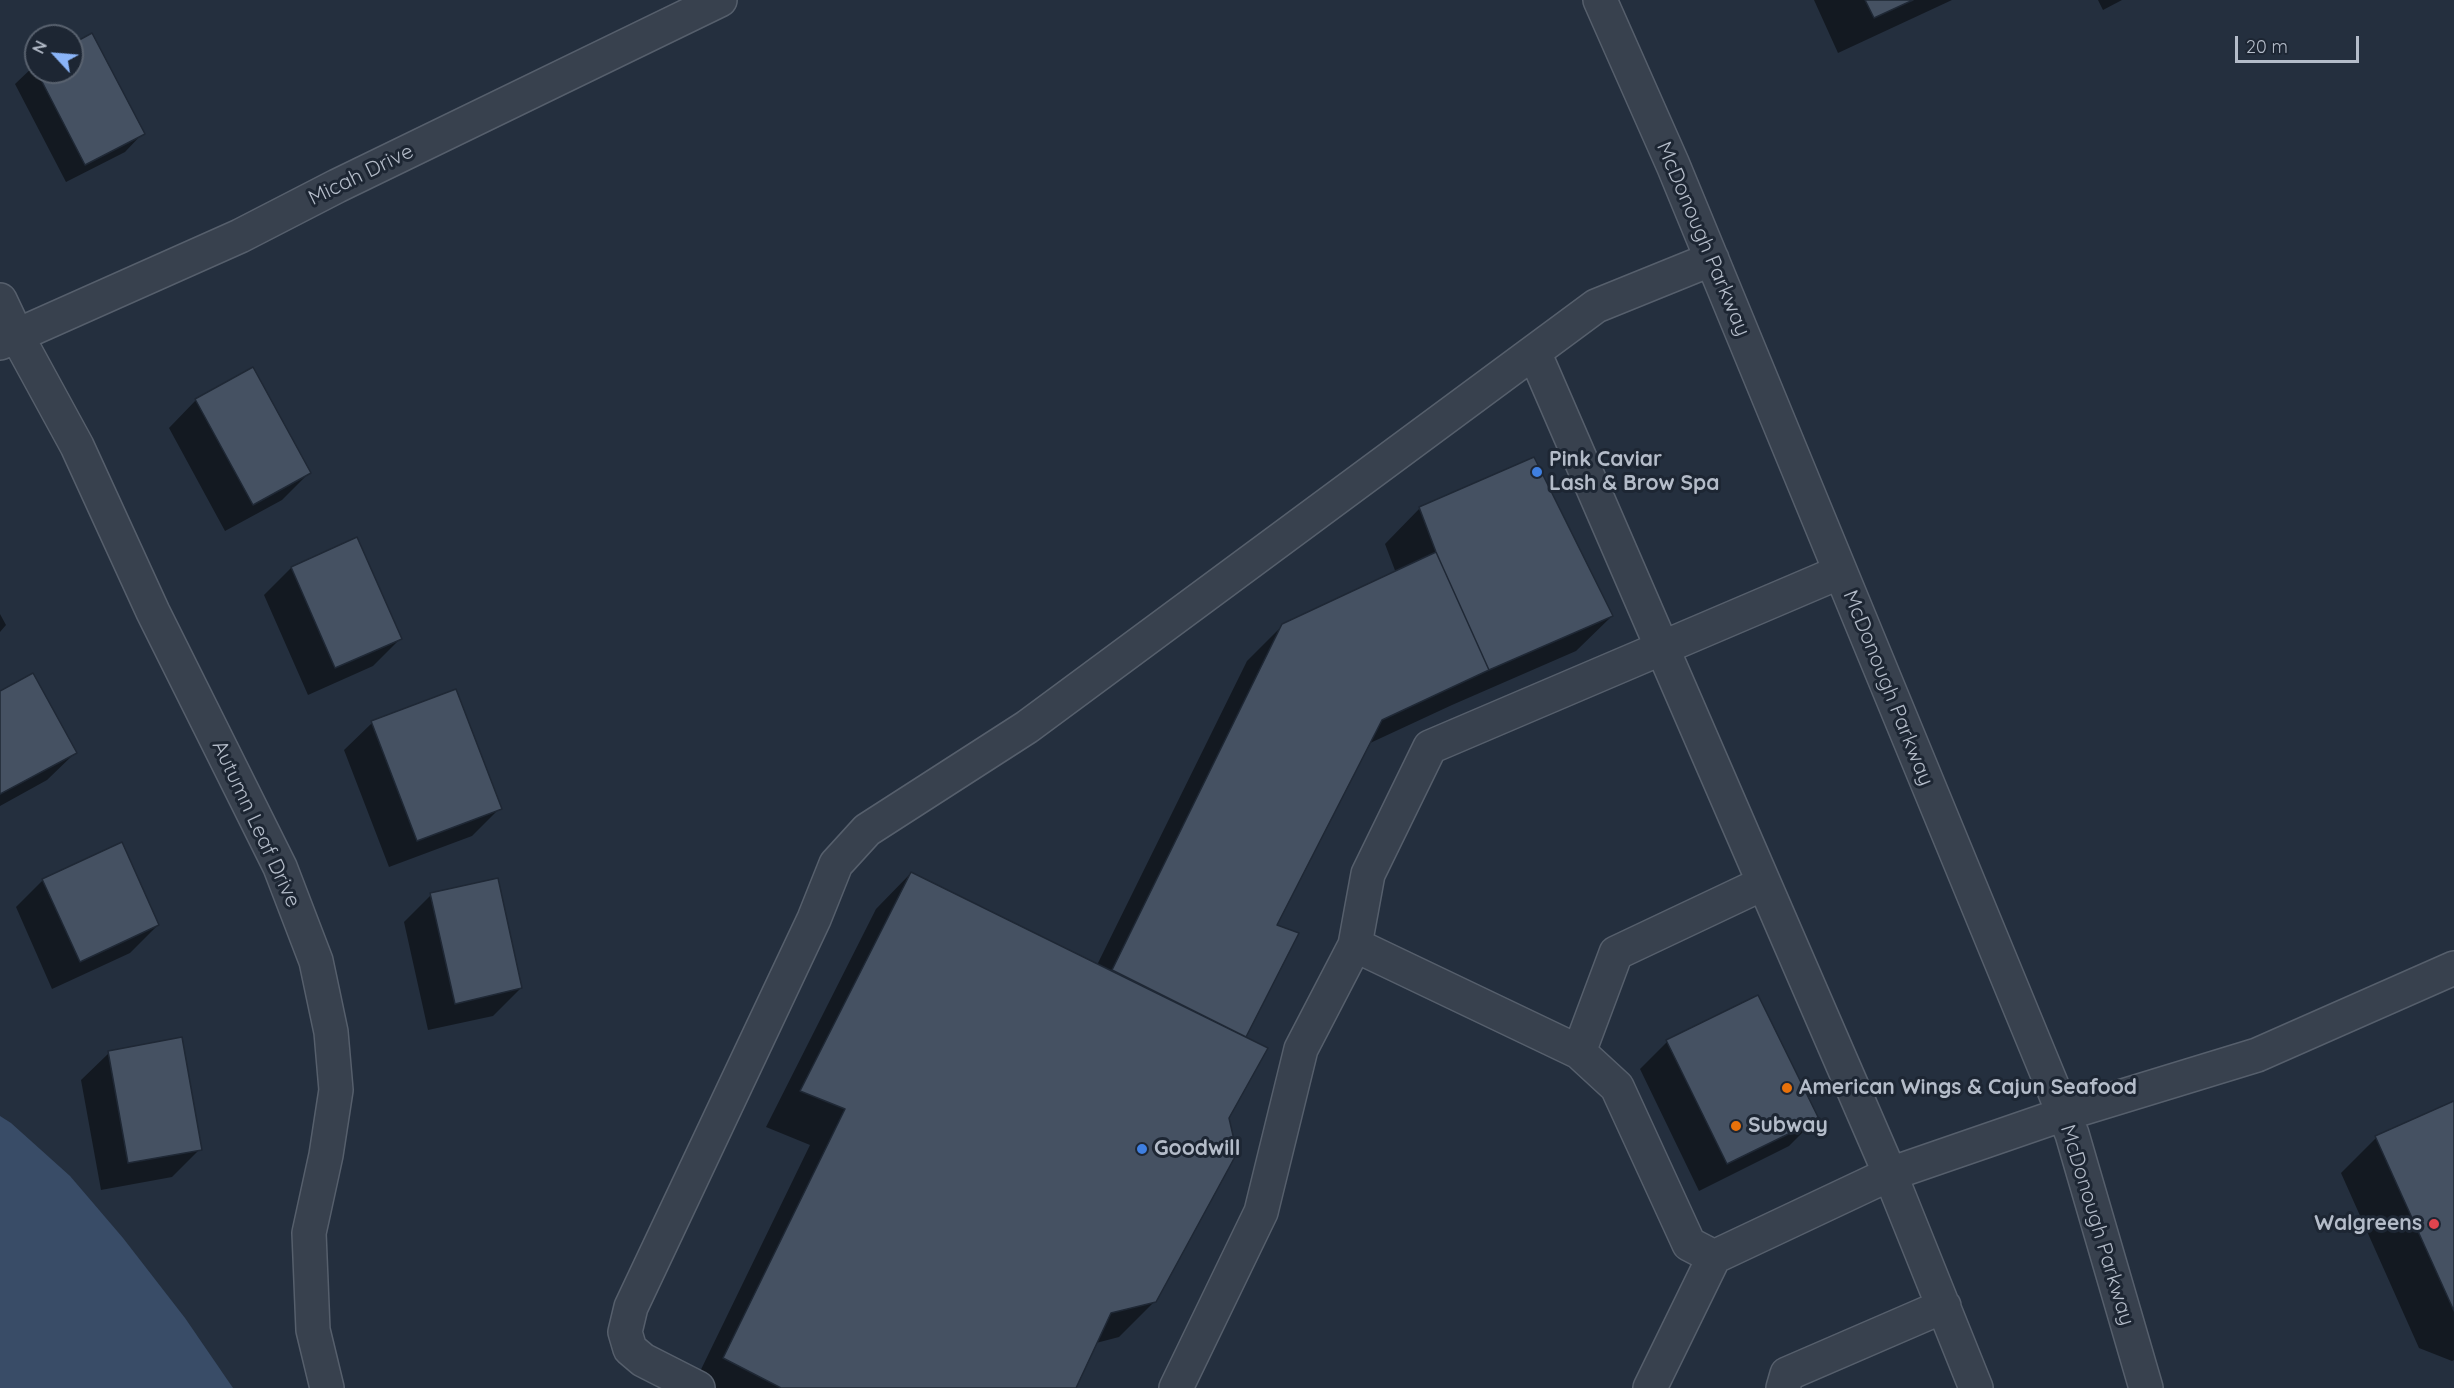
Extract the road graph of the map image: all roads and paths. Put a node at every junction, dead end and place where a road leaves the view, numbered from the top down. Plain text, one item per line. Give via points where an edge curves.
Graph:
1 (720, 0) edge
2 (1600, 0) edge
3 (1712, 259) junction
4 (0, 300) edge
5 (8, 340) edge
6 (1534, 352) junction
7 (1840, 572) junction
8 (1661, 648) junction
9 (1764, 883) junction
10 (1355, 945) junction
11 (2454, 968) edge
12 (1579, 1052) junction
13 (2064, 1114) junction
14 (1890, 1174) junction
15 (1714, 1257) junction
16 (1944, 1306) junction
17 (327, 1388) edge
18 (698, 1388) edge
19 (1176, 1388) edge
20 (1650, 1388) edge
21 (1783, 1388) edge
22 (1976, 1388) edge
23 (2146, 1388) edge

1 - 5 street, Micah Drive via 240,236
2 - 3 street, McDonough Parkway
3 - 6 street via 1596,306
3 - 7 street, McDonough Parkway
4 - 5 street, Autumn Leaf Drive
5 - 17 street, Autumn Leaf Drive via 77,446 153,612 280,867 316,961 331,1032 336,1090 309,1233 314,1330
6 - 8 street
6 - 18 street via 1027,727 867,830 836,864 814,919 631,1307 625,1332 630,1349 643,1360
7 - 8 street
7 - 13 street, McDonough Parkway
8 - 9 street
8 - 10 street via 1431,747 1368,874
9 - 12 street via 1616,953
9 - 14 street
10 - 12 street
10 - 19 street via 1301,1049 1261,1212
11 - 13 street via 2258,1055
12 - 15 street via 1617,1087 1689,1244
13 - 14 street
13 - 23 street, McDonough Parkway
14 - 15 street
14 - 16 street
15 - 20 street
16 - 21 street via 1787,1374
16 - 22 street

